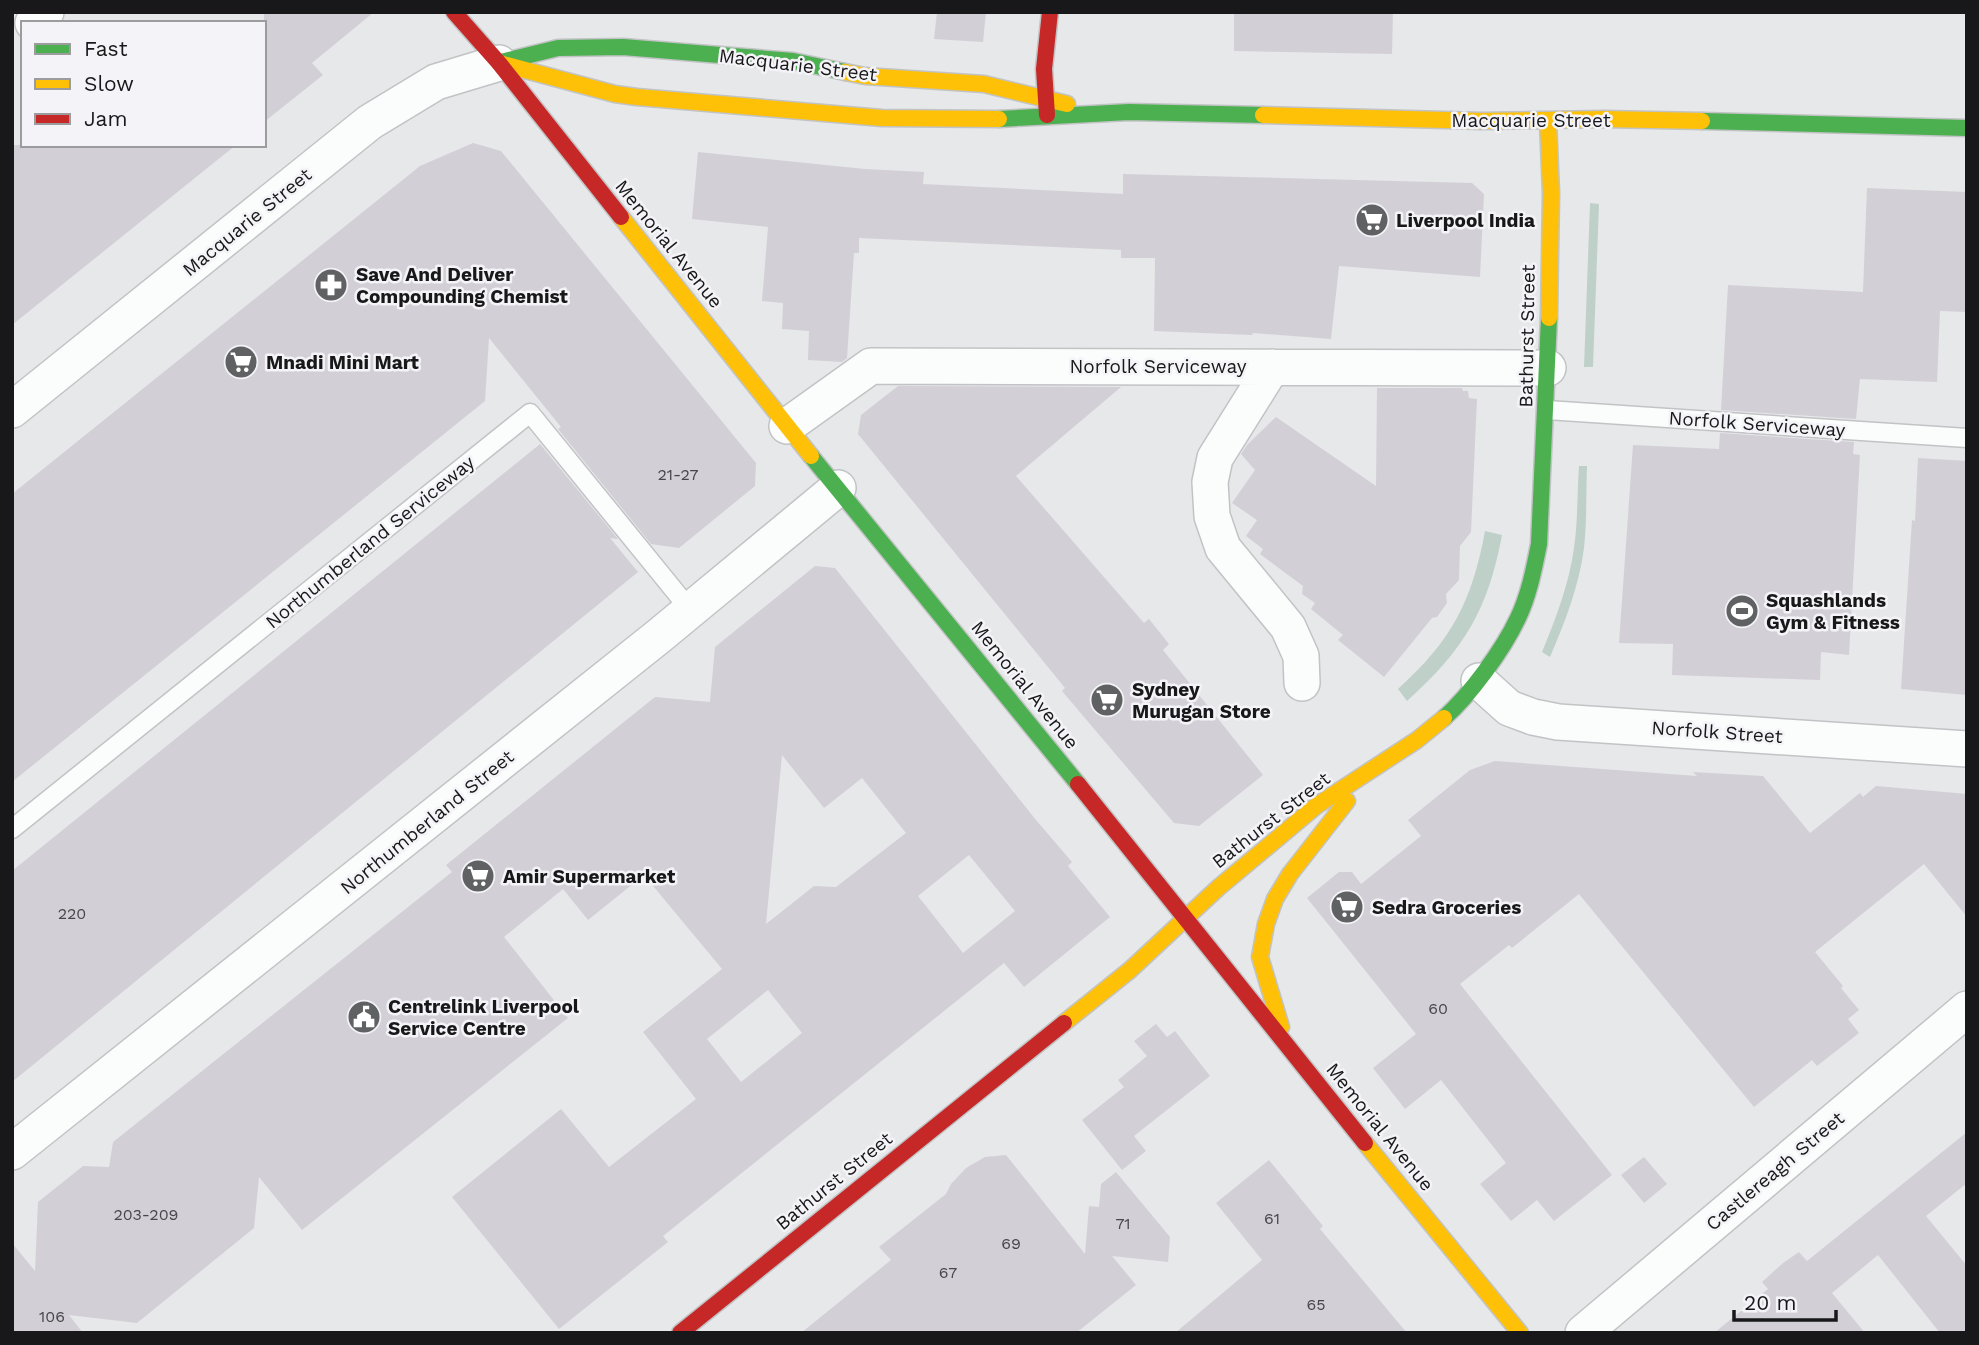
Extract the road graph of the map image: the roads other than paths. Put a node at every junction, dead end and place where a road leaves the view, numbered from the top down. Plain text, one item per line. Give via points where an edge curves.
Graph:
1 (454, 12) edge
2 (1050, 12) edge
3 (499, 63) junction
4 (1045, 98) junction
5 (1096, 112) junction
6 (1046, 115) junction
7 (1548, 121) junction
8 (1967, 128) edge
9 (1272, 367) junction
10 (1548, 368) junction
11 (12, 410) edge
12 (1546, 410) junction
13 (787, 426) junction
14 (1967, 438) edge
15 (838, 488) junction
16 (691, 611) junction
17 (1479, 681) junction
18 (1302, 684) dead end
19 (1967, 749) edge
20 (1370, 772) junction
21 (12, 830) edge
22 (1185, 919) junction
23 (1967, 1009) edge
24 (1289, 1049) junction
25 (12, 1152) edge
26 (680, 1333) edge
27 (1520, 1333) edge
28 (1583, 1333) edge

1 - 3 street, Memorial Avenue
2 - 4 street
3 - 4 street, Macquarie Street via 558,48 623,47 984,84
3 - 6 street, Macquarie Street via 637,97 910,119
3 - 11 street, Macquarie Street via 436,82 370,122
3 - 13 street, Memorial Avenue
4 - 5 street, Macquarie Street
4 - 6 street
5 - 6 street, Macquarie Street
5 - 7 street, Macquarie Street
7 - 8 street, Macquarie Street
7 - 10 street, Bathurst Street
9 - 10 street, Norfolk Serviceway
9 - 13 street, Norfolk Serviceway via 872,366
9 - 18 street via 1215,458 1210,482 1212,516 1223,548 1288,626 1301,656
10 - 12 street, Bathurst Street
12 - 14 lane, Norfolk Serviceway
12 - 17 street, Bathurst Street via 1539,544 1531,580 1518,618
13 - 15 street, Memorial Avenue
15 - 16 street, Northumberland Street
15 - 22 street, Memorial Avenue
16 - 21 lane, Northumberland Serviceway via 530,413
16 - 25 street, Northumberland Street
17 - 19 street, Norfolk Street via 1509,708 1558,722
17 - 20 street, Bathurst Street via 1447,716
20 - 22 street, Bathurst Street via 1316,806
20 - 24 street via 1290,874 1266,924 1260,957
22 - 24 street, Memorial Avenue
22 - 26 street, Bathurst Street via 1130,970
23 - 28 street, Castlereagh Street
24 - 27 street, Memorial Avenue

